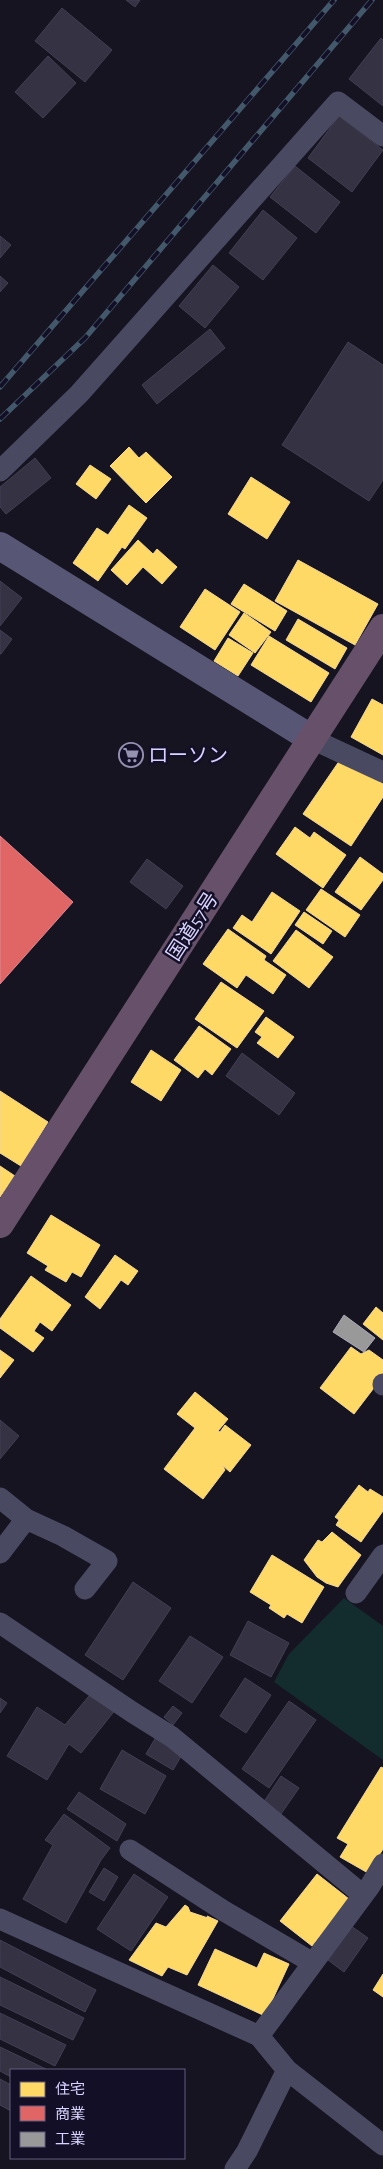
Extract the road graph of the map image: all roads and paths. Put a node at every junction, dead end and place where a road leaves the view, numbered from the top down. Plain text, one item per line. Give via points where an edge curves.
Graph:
1 (383, 136) edge
2 (0, 471) edge
3 (0, 546) edge
4 (383, 628) edge
5 (312, 739) junction
6 (383, 772) edge
7 (0, 1224) edge
8 (0, 1498) edge
9 (26, 1519) junction
10 (0, 1553) edge
11 (383, 1555) edge
12 (85, 1589) dead end
13 (356, 1593) dead end
14 (0, 1623) edge
15 (130, 1850) dead end
16 (383, 1864) edge
17 (363, 1896) junction
18 (0, 1919) edge
19 (313, 1963) junction
20 (259, 2036) junction
21 (287, 2070) junction
22 (383, 2145) edge
23 (235, 2169) edge

1 - 2 street via 338,102 79,394
3 - 5 street
4 - 5 highway, 国道57号
5 - 6 street
5 - 7 highway, 国道57号
8 - 9 street
9 - 10 street
9 - 12 street via 107,1561
11 - 13 street
14 - 17 street via 172,1737
15 - 19 street via 224,1911
16 - 17 street
17 - 19 street
18 - 20 street
19 - 20 street
20 - 21 street
21 - 22 street
21 - 23 street

